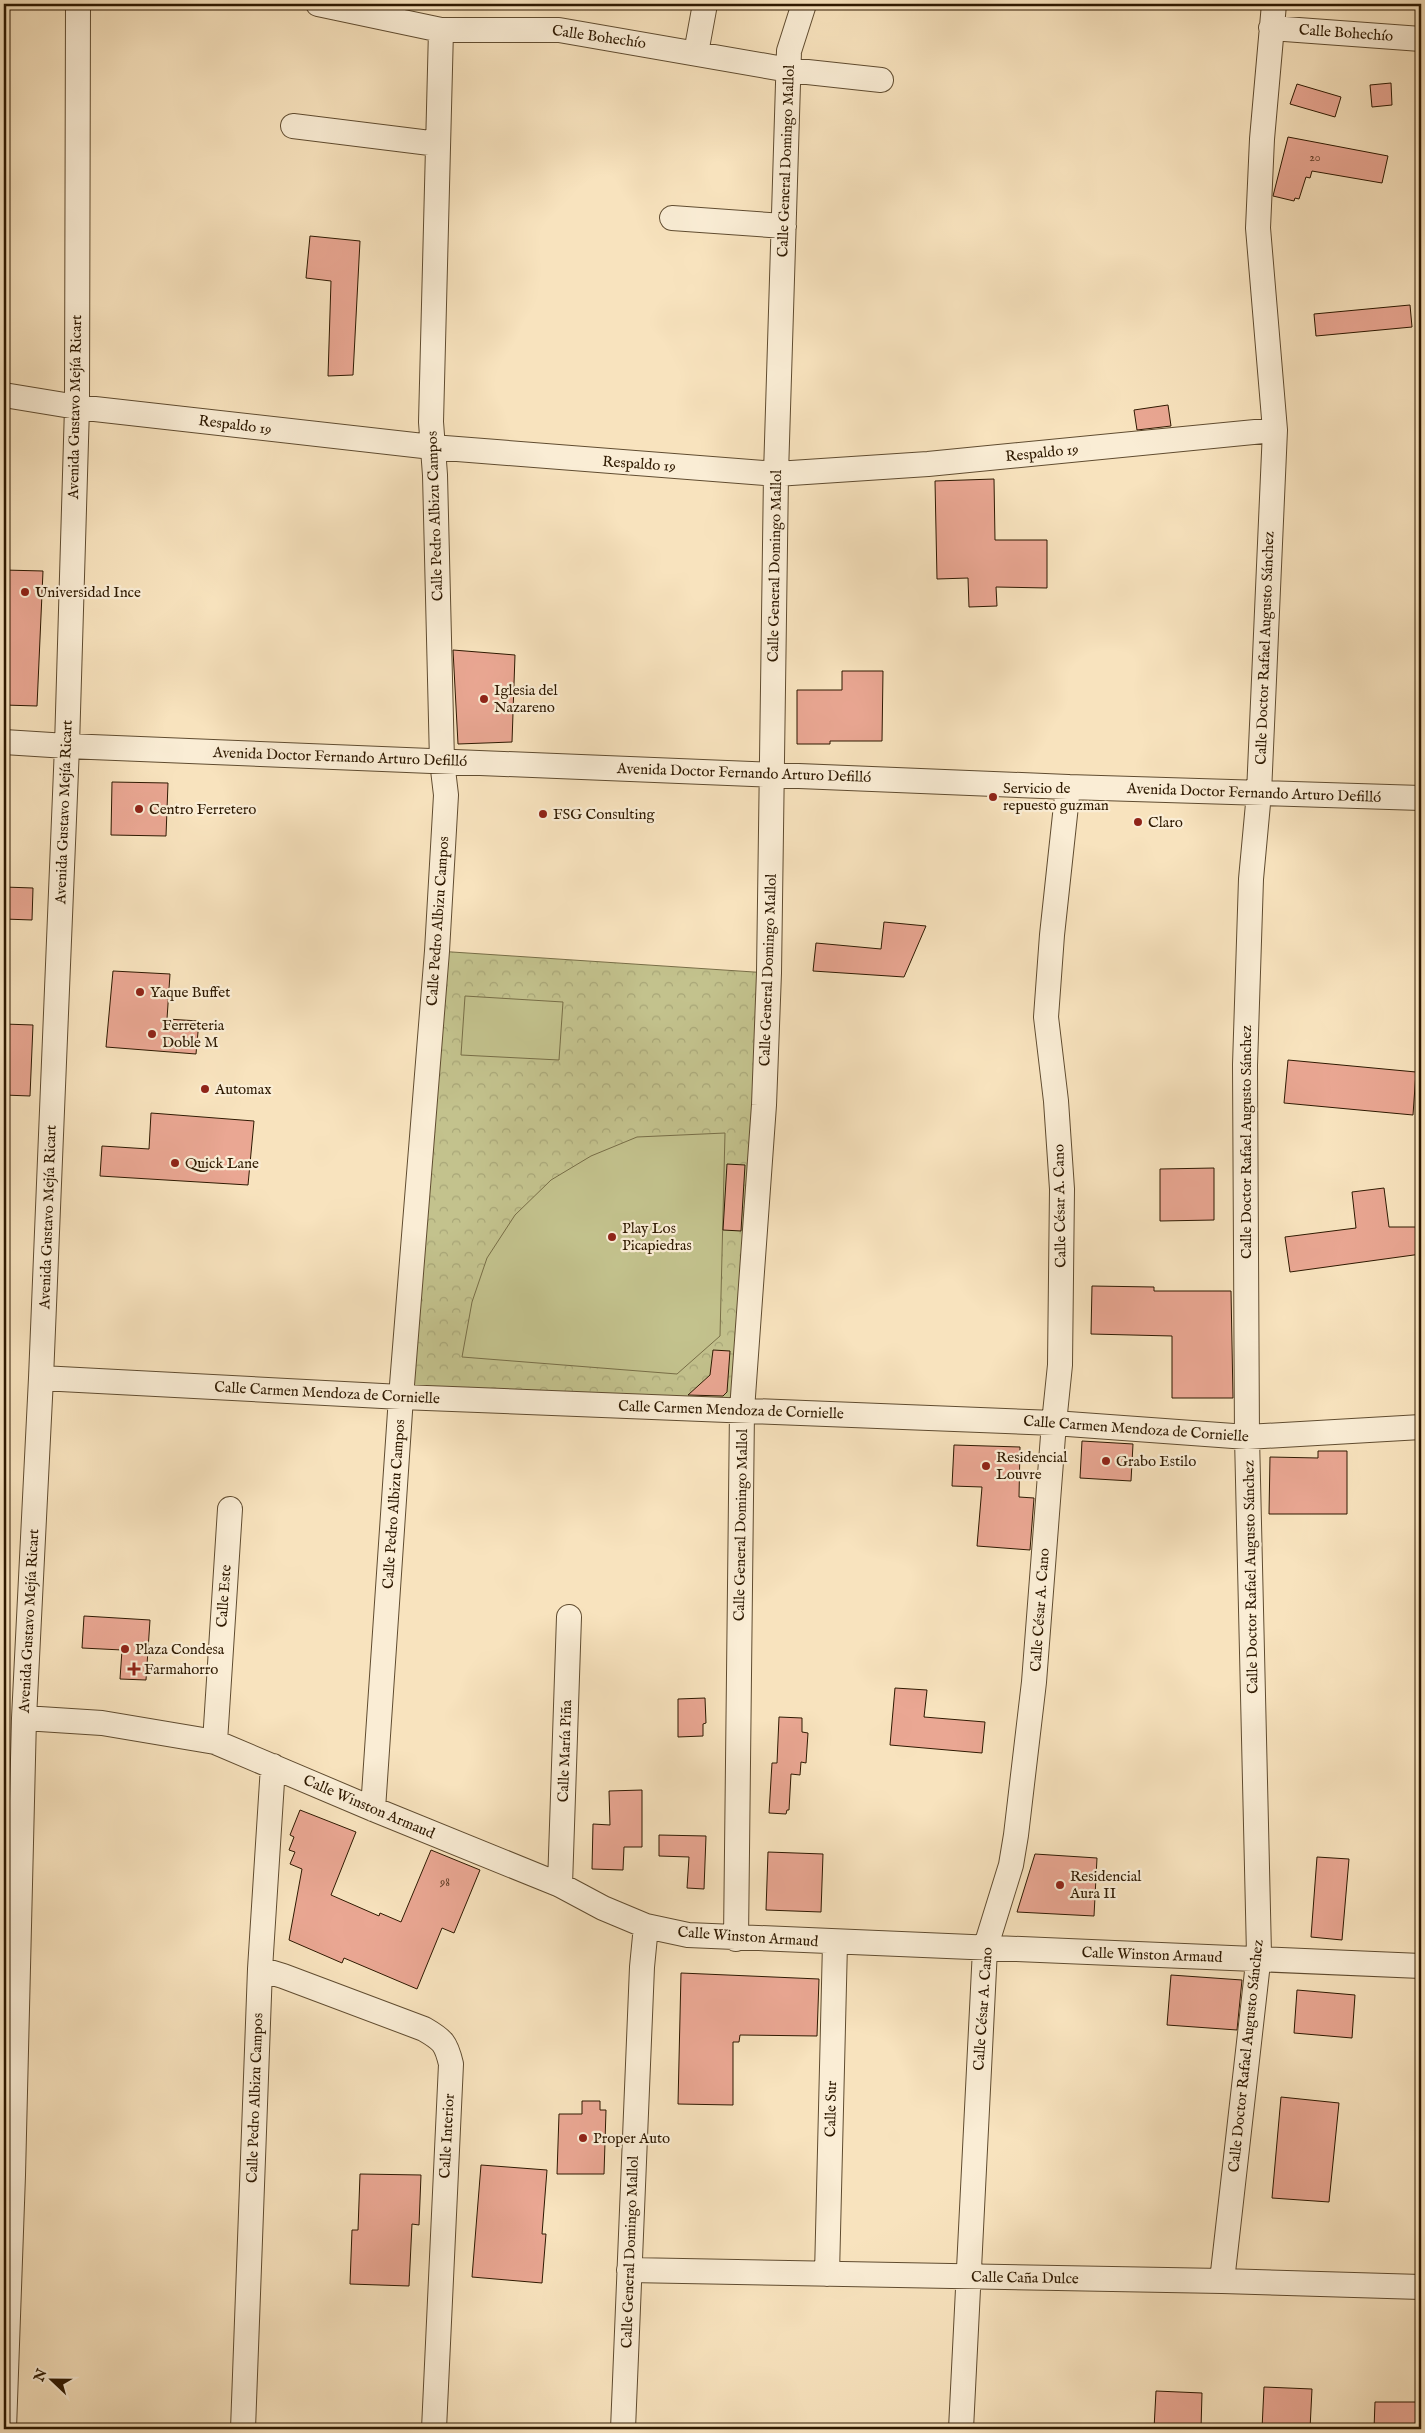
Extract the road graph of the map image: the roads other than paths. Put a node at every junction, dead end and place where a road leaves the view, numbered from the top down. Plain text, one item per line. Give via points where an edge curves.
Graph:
1 (78, 4) edge
2 (318, 4) edge
3 (705, 4) edge
4 (804, 4) edge
5 (1274, 4) edge
6 (1271, 28) junction
7 (441, 30) junction
8 (1421, 39) edge
9 (696, 53) junction
10 (789, 70) junction
11 (881, 80) dead end
12 (293, 126) dead end
13 (438, 144) junction
14 (672, 218) dead end
15 (784, 226) junction
16 (4, 395) edge
17 (77, 407) junction
18 (1275, 430) junction
19 (432, 447) junction
20 (776, 474) junction
21 (4, 742) edge
22 (67, 746) junction
23 (442, 761) junction
24 (771, 774) junction
25 (1068, 787) junction
26 (1259, 793) junction
27 (1421, 798) edge
28 (41, 1378) junction
29 (402, 1397) junction
30 (742, 1410) junction
31 (1054, 1423) junction
32 (1421, 1427) edge
33 (1247, 1437) junction
34 (230, 1509) dead end
35 (569, 1617) dead end
36 (24, 1718) junction
37 (215, 1742) junction
38 (273, 1766) junction
39 (374, 1810) junction
40 (560, 1885) junction
41 (646, 1926) junction
42 (736, 1939) junction
43 (835, 1943) junction
44 (985, 1949) junction
45 (1258, 1960) junction
46 (1421, 1966) edge
47 (260, 1969) junction
48 (629, 2270) junction
49 (827, 2274) junction
50 (969, 2277) junction
51 (1222, 2281) junction
52 (1421, 2287) edge
53 (6, 2348) edge
54 (4, 2429) edge
55 (243, 2429) edge
56 (434, 2429) edge
57 (623, 2429) edge
58 (961, 2429) edge

1 - 17 street, Avenida Gustavo Mejía Ricart
2 - 7 street, Calle Bohechío
3 - 9 street
4 - 10 street, Calle General Domingo Mallol via 789,51
5 - 6 street, Calle Doctor Rafael Augusto Sánchez
6 - 8 street, Calle Bohechío
6 - 18 street, Calle Doctor Rafael Augusto Sánchez via 1258,228
7 - 9 street, Calle Bohechío via 559,30
7 - 13 street, Calle Pedro Albizu Campos
9 - 10 street, Calle Bohechío
10 - 11 street, Calle Bohechío
10 - 15 street, Calle General Domingo Mallol
12 - 13 street
13 - 19 street, Calle Pedro Albizu Campos
14 - 15 street
15 - 20 street, Calle General Domingo Mallol
16 - 17 street, Respaldo 19
17 - 19 street, Respaldo 19
17 - 22 street, Avenida Gustavo Mejía Ricart
18 - 20 street, Respaldo 19 via 937,464
18 - 26 street, Calle Doctor Rafael Augusto Sánchez
19 - 20 street, Respaldo 19
19 - 23 street, Calle Pedro Albizu Campos
20 - 24 street, Calle General Domingo Mallol
21 - 22 street, Avenida Doctor Fernando Arturo Defilló
22 - 23 street, Avenida Doctor Fernando Arturo Defilló
22 - 28 street, Avenida Gustavo Mejía Ricart
23 - 24 street, Avenida Doctor Fernando Arturo Defilló
23 - 29 street, Calle Pedro Albizu Campos via 446,795
24 - 25 street, Avenida Doctor Fernando Arturo Defilló
24 - 30 street, Calle General Domingo Mallol via 764,1104
25 - 26 street, Avenida Doctor Fernando Arturo Defilló
25 - 31 street, Calle César A. Cano via 1046,1017 1062,1189 1060,1365
26 - 27 street, Avenida Doctor Fernando Arturo Defilló
26 - 33 street, Calle Doctor Rafael Augusto Sánchez via 1252,879 1245,1065
28 - 29 street, Calle Carmen Mendoza de Cornielle
28 - 36 street, Avenida Gustavo Mejía Ricart
29 - 30 street, Calle Carmen Mendoza de Cornielle
29 - 39 street, Calle Pedro Albizu Campos
30 - 31 street, Calle Carmen Mendoza de Cornielle
30 - 42 street, Calle General Domingo Mallol
31 - 33 street, Calle Carmen Mendoza de Cornielle
31 - 44 street, Calle César A. Cano via 1034,1682 1016,1835 1011,1865
32 - 33 street, Calle Carmen Mendoza de Cornielle
33 - 45 street, Calle Doctor Rafael Augusto Sánchez
34 - 37 street, Calle Este
35 - 40 street, Calle María Piña
36 - 37 street, Calle Winston Armaud via 102,1723
36 - 53 street, Avenida Gustavo Mejía Ricart
37 - 38 street, Calle Winston Armaud
38 - 39 street, Calle Winston Armaud
38 - 47 street, Calle Pedro Albizu Campos
39 - 40 street, Calle Winston Armaud
40 - 41 street, Calle Winston Armaud
41 - 42 street, Calle Winston Armaud via 688,1935
41 - 48 street, Calle General Domingo Mallol
42 - 43 street, Calle Winston Armaud
43 - 44 street, Calle Winston Armaud
43 - 49 street, Calle Sur
44 - 45 street, Calle Winston Armaud
44 - 50 street, Calle César A. Cano
45 - 46 street, Calle Winston Armaud
45 - 51 street, Calle Doctor Rafael Augusto Sánchez
47 - 55 street, Calle Pedro Albizu Campos
47 - 56 street, Calle Interior via 424,2029 441,2039 447,2048 451,2064
48 - 49 street, Calle Caña Dulce
48 - 57 street, Calle General Domingo Mallol
49 - 50 street, Calle Caña Dulce
50 - 51 street, Calle Caña Dulce
50 - 58 street, Calle César A. Cano
51 - 52 street, Calle Caña Dulce
53 - 54 street, Avenida Gustavo Mejía Ricart

